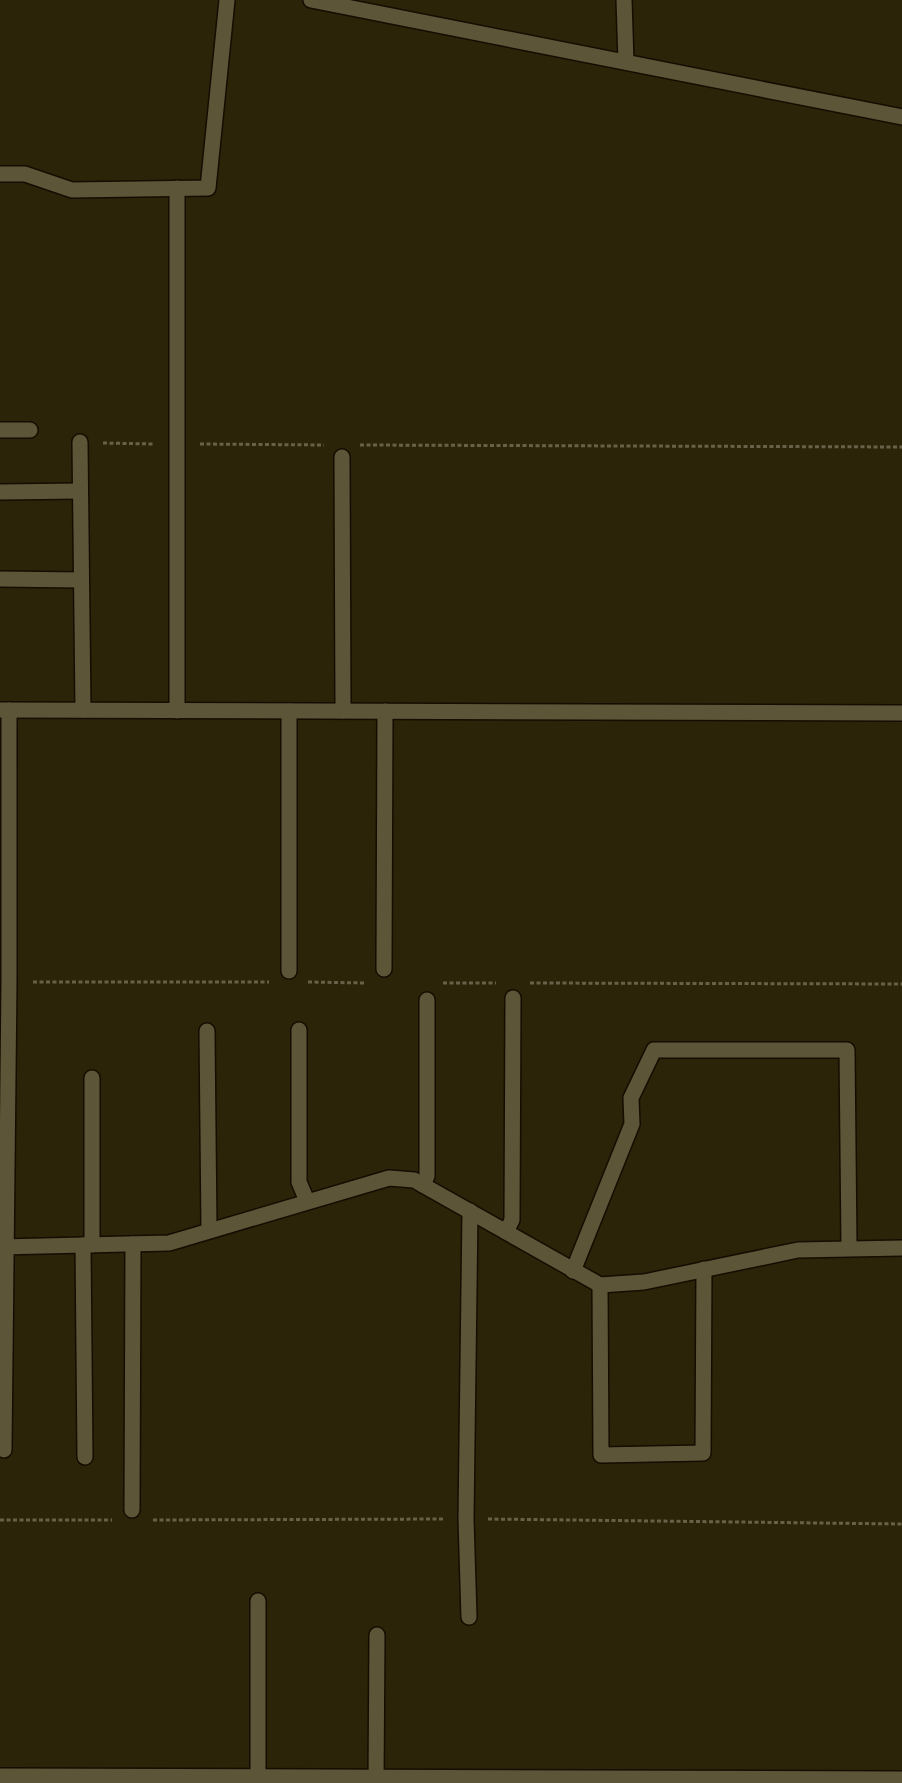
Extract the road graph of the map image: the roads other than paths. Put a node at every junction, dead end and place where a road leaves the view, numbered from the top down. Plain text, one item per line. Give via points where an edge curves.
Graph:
1 (228, 0) edge
2 (311, 0) edge
3 (624, 0) edge
4 (626, 62) junction
5 (902, 117) edge
6 (0, 174) edge
7 (177, 188) junction
8 (0, 430) edge
9 (30, 430) dead end
10 (80, 442) road end
11 (342, 458) dead end
12 (80, 491) junction
13 (0, 492) edge
14 (0, 579) edge
15 (81, 580) junction
16 (4, 710) edge
17 (83, 710) junction
18 (177, 711) junction
19 (288, 711) junction
20 (343, 711) junction
21 (385, 711) junction
22 (902, 713) edge
23 (384, 968) dead end
24 (289, 971) dead end
25 (513, 998) dead end
26 (427, 1000) dead end
27 (298, 1030) dead end
28 (206, 1031) dead end
29 (92, 1078) dead end
30 (423, 1185) junction
31 (307, 1201) junction
32 (470, 1211) junction
33 (209, 1230) junction
34 (506, 1232) junction
35 (133, 1244) junction
36 (87, 1245) junction
37 (3, 1247) edge
38 (849, 1247) junction
39 (902, 1248) edge
40 (704, 1269) junction
41 (574, 1270) junction
42 (600, 1285) junction
43 (4, 1450) dead end
44 (85, 1458) dead end
45 (132, 1510) dead end
46 (258, 1601) dead end
47 (469, 1617) dead end
48 (377, 1635) dead end
49 (0, 1776) edge
50 (902, 1779) edge
51 (258, 1780) edge
52 (376, 1780) edge
53 (884, 1781) edge

1 - 7 street via 208,188
2 - 4 street
3 - 4 street
4 - 5 street
6 - 7 street via 25,174 72,190
7 - 18 street
8 - 9 street
10 - 12 street
11 - 20 street
12 - 13 street
12 - 15 street
14 - 15 street
15 - 17 street
16 - 17 street
16 - 37 street via 9,982
17 - 18 street
18 - 19 street
19 - 20 street
19 - 24 street
20 - 21 street
21 - 22 street
21 - 23 street
25 - 34 street via 512,1220
26 - 30 street via 427,1176
27 - 31 street via 298,1182
28 - 33 street
29 - 36 street
30 - 31 street via 414,1180 389,1178
30 - 32 street
31 - 33 street
32 - 34 street
32 - 47 street via 466,1509
33 - 35 street via 169,1243
34 - 41 street
35 - 36 street
35 - 45 street
36 - 37 street
36 - 44 street
37 - 43 street
38 - 39 street
38 - 40 street via 798,1250
38 - 41 street via 847,1050 654,1050 631,1098 632,1124
40 - 42 street via 644,1282
40 - 42 street via 703,1453 601,1455
41 - 42 street
46 - 51 street
48 - 52 street
49 - 51 street
50 - 53 street
51 - 52 street
52 - 53 street

